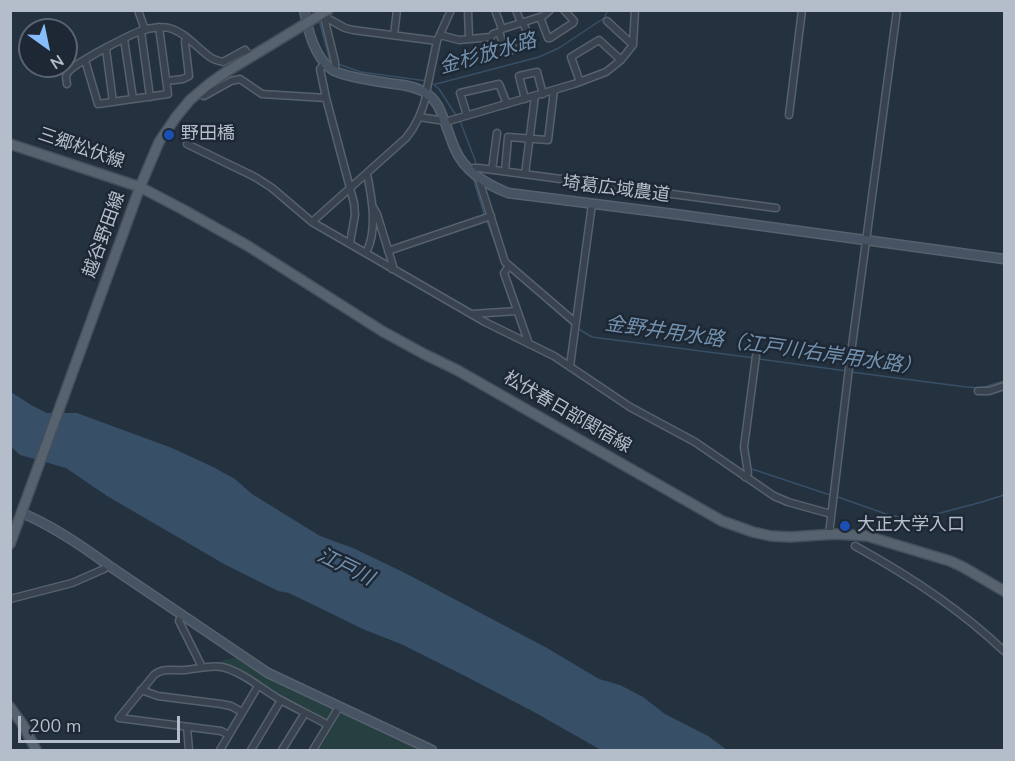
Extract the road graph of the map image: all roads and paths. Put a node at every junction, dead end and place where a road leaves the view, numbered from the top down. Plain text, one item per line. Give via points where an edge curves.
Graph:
1 (138, 10) edge
2 (304, 10) edge
3 (398, 10) edge
4 (452, 10) edge
5 (468, 10) edge
6 (495, 10) edge
7 (516, 10) edge
8 (550, 10) edge
9 (564, 10) edge
10 (635, 10) edge
11 (802, 10) edge
12 (897, 10) edge
13 (324, 13) edge
14 (540, 17) junction
15 (607, 21) dead end
16 (307, 23) junction
17 (522, 23) junction
18 (159, 27) junction
19 (143, 30) junction
20 (500, 31) junction
21 (394, 35) junction
22 (186, 38) junction
23 (439, 38) junction
24 (124, 39) junction
25 (469, 39) junction
26 (633, 45) junction
27 (106, 49) junction
28 (250, 57) junction
29 (85, 60) junction
30 (621, 60) junction
31 (325, 63) junction
32 (332, 70) junction
33 (167, 81) junction
34 (580, 82) junction
35 (67, 84) dead end
36 (428, 88) junction
37 (554, 90) junction
38 (198, 93) junction
39 (543, 94) junction
40 (535, 96) junction
41 (150, 97) junction
42 (326, 98) junction
43 (133, 99) junction
44 (525, 99) junction
45 (113, 102) junction
46 (507, 104) junction
47 (789, 115) dead end
48 (467, 116) junction
49 (419, 117) junction
50 (445, 121) junction
51 (497, 133) dead end
52 (530, 139) junction
53 (10, 144) edge
54 (187, 144) dead end
55 (475, 169) junction
56 (492, 170) junction
57 (504, 171) junction
58 (367, 174) junction
59 (525, 174) junction
60 (481, 180) junction
61 (350, 188) junction
62 (139, 190) junction
63 (592, 204) junction
64 (373, 206) junction
65 (776, 208) dead end
66 (488, 218) junction
67 (312, 222) junction
68 (384, 236) junction
69 (370, 239) junction
70 (866, 241) junction
71 (350, 243) junction
72 (388, 251) junction
73 (366, 253) junction
74 (1005, 259) edge
75 (392, 268) junction
76 (508, 268) junction
77 (517, 311) junction
78 (471, 314) junction
79 (576, 326) junction
80 (529, 344) junction
81 (756, 358) dead end
82 (570, 366) junction
83 (1005, 386) edge
84 (978, 391) dead end
85 (745, 477) junction
86 (22, 513) junction
87 (831, 514) junction
88 (829, 534) junction
89 (10, 544) edge
90 (855, 546) dead end
91 (108, 565) junction
92 (1005, 591) edge
93 (10, 599) edge
94 (182, 614) junction
95 (1005, 651) edge
96 (202, 667) junction
97 (258, 686) junction
98 (141, 690) junction
99 (281, 700) junction
100 (10, 707) edge
101 (339, 707) junction
102 (242, 712) junction
103 (304, 713) junction
104 (328, 724) junction
105 (187, 727) junction
106 (229, 735) junction
107 (36, 750) edge
108 (189, 750) edge
109 (220, 750) edge
110 (251, 750) edge
111 (282, 750) edge
112 (313, 750) edge
113 (432, 750) edge

1 - 19 street
2 - 16 street
3 - 21 street
4 - 23 street
5 - 25 street
6 - 20 street
7 - 17 street
8 - 14 street
9 - 14 street via 573,23 550,38
10 - 26 street
11 - 47 street
12 - 70 street
13 - 16 main road, 越谷野田線
13 - 21 street via 345,28
13 - 32 street via 335,63
14 - 17 street
15 - 26 street
16 - 28 main road, 越谷野田線
16 - 31 street
17 - 20 street
17 - 20 street via 531,44 506,52
18 - 19 street
18 - 22 street
18 - 33 street
19 - 24 street
19 - 41 street
20 - 25 street via 491,37
21 - 23 street
22 - 28 street via 212,59 223,62 245,50
22 - 33 street via 189,75
23 - 25 street
23 - 36 street
24 - 27 street
24 - 43 street
26 - 30 street
27 - 29 street
27 - 45 street
28 - 38 main road, 越谷野田線
29 - 35 street via 67,72
29 - 45 street via 98,104
30 - 34 street via 606,72
30 - 34 street via 599,40 571,57
31 - 32 street
31 - 42 street via 320,69
32 - 36 street
33 - 41 street via 168,94
34 - 37 street
36 - 49 street
36 - 50 street, 埼葛広域農道
37 - 39 street
37 - 52 street via 548,140
38 - 42 street via 204,96 240,79 262,94
38 - 62 main road, 越谷野田線 via 166,130
39 - 40 street
39 - 44 street via 537,72 519,76
40 - 44 street
40 - 52 street
41 - 43 street
42 - 61 street
43 - 45 street
44 - 46 street
46 - 48 street
46 - 48 street via 499,84 460,93
48 - 50 street
49 - 50 street
49 - 58 street via 406,138
50 - 55 street, 埼葛広域農道 via 462,163
51 - 56 street
52 - 57 street via 508,137
52 - 59 street
53 - 62 main road, 三郷松伏線
54 - 67 street via 255,177
55 - 56 street
55 - 60 street, 埼葛広域農道
56 - 57 street
57 - 59 street
58 - 61 street
58 - 64 street
59 - 65 street
60 - 63 street, 埼葛広域農道 via 508,193
60 - 66 street
61 - 67 street
61 - 71 street via 355,215
62 - 86 main road, 越谷野田線
62 - 88 main road, 松伏春日部関宿線 via 248,246 382,331 722,521 771,536
63 - 70 street, 埼葛広域農道
63 - 79 street
64 - 68 street
64 - 69 street
66 - 72 street
66 - 76 street
67 - 71 street
68 - 69 street
68 - 72 street
69 - 73 street
70 - 74 street, 埼葛広域農道
70 - 87 street
71 - 73 street
72 - 75 street
73 - 75 street
75 - 78 street
76 - 77 street via 504,273
76 - 79 street
77 - 78 street
77 - 80 street
78 - 80 street
79 - 82 street
80 - 82 street
81 - 85 street via 744,447 748,473
82 - 85 street
83 - 84 street
85 - 87 street via 774,496
86 - 89 main road, 越谷野田線
86 - 91 street
87 - 88 street
88 - 92 main road, 松伏春日部関宿線 via 867,537 950,561
90 - 95 street via 963,615
91 - 93 street via 72,583
91 - 94 street
94 - 96 street via 178,621
94 - 101 street via 268,673
96 - 97 street via 232,670
96 - 98 street via 159,671
97 - 99 street
97 - 102 street
98 - 102 street via 231,706
98 - 105 street via 119,718
99 - 103 street
99 - 110 street
100 - 107 main road
101 - 104 street
101 - 113 street
102 - 106 street
103 - 104 street
103 - 111 street
104 - 112 street
105 - 106 street
105 - 108 street
106 - 109 street

